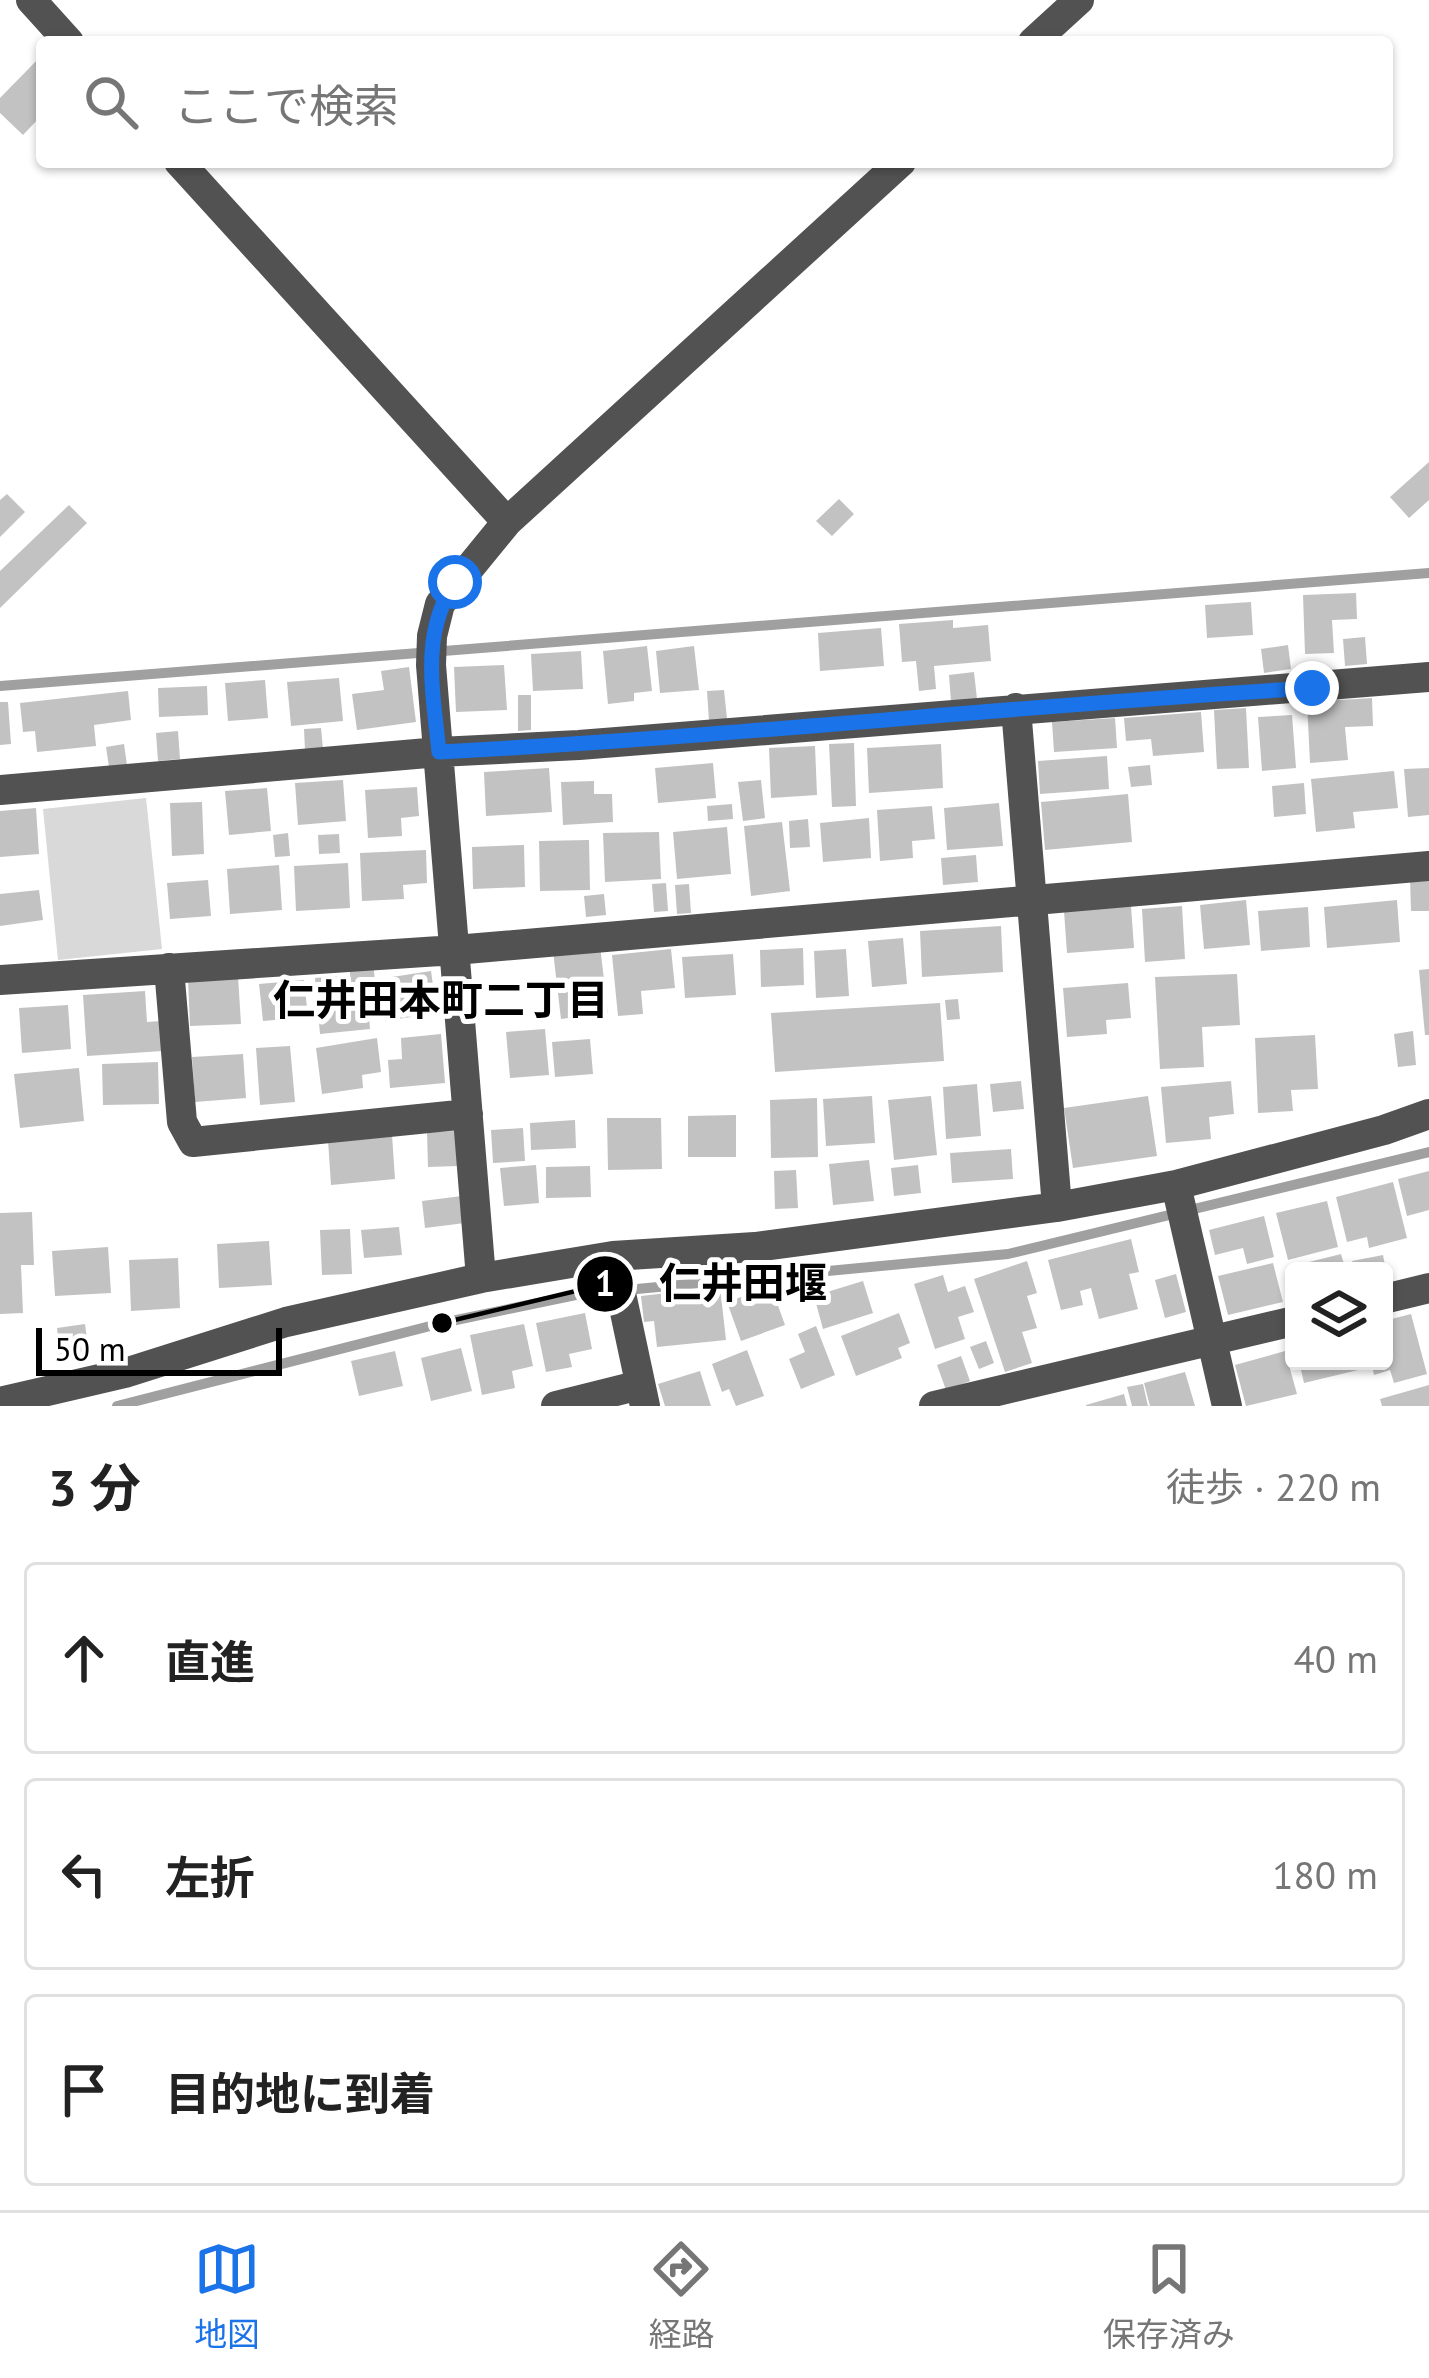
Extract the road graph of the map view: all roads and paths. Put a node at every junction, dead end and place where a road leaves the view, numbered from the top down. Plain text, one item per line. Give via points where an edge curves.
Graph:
1 (31, 0) edge
2 (1079, 0) edge
3 (64, 36) edge
4 (1040, 36) edge
5 (183, 168) edge
6 (895, 168) edge
7 (507, 522) junction
8 (1429, 677) edge
9 (1016, 708) junction
10 (439, 752) junction
11 (0, 790) edge
12 (1429, 866) edge
13 (1031, 898) junction
14 (455, 950) junction
15 (169, 968) junction
16 (0, 980) edge
17 (468, 1114) junction
18 (1429, 1114) edge
19 (1176, 1185) junction
20 (1057, 1207) junction
21 (613, 1256) junction
22 (481, 1278) junction
23 (1429, 1288) edge
24 (1393, 1297) edge
25 (1285, 1323) edge
26 (1212, 1340) junction
27 (643, 1396) edge
28 (0, 1402) edge
29 (556, 1406) edge
30 (934, 1406) edge
31 (1227, 1406) edge

1 - 3 street
2 - 4 street
5 - 7 street
6 - 7 street
7 - 10 street via 440,604 431,653
8 - 9 street
9 - 10 street
9 - 13 street
10 - 11 street
10 - 14 street
12 - 13 street
13 - 14 street
13 - 20 street
14 - 15 street
14 - 17 street
15 - 16 street
15 - 17 street via 182,1122 193,1142
17 - 22 street
18 - 19 street
19 - 20 street
19 - 26 street
20 - 21 street via 755,1247
21 - 22 street
21 - 27 street
22 - 28 street via 286,1322
23 - 24 street
25 - 26 street
26 - 30 street
26 - 31 street
27 - 29 street

